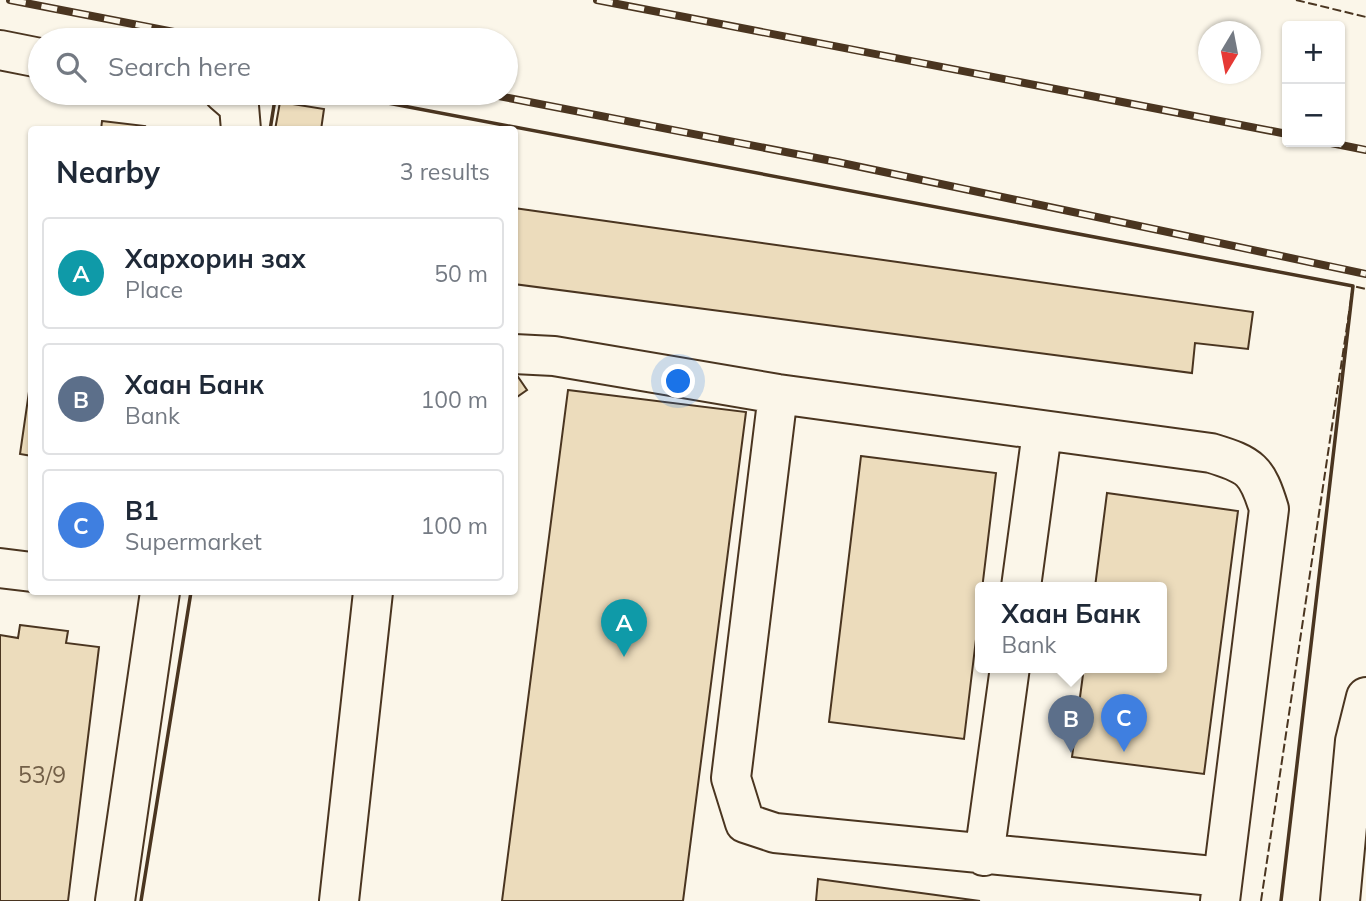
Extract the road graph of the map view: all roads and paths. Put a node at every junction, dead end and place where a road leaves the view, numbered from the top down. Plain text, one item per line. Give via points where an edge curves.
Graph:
1 (0, 50) edge
2 (28, 56) edge
3 (238, 105) edge
4 (240, 126) edge
5 (518, 354) edge
6 (778, 394) junction
7 (1042, 432) junction
8 (0, 568) edge
9 (28, 572) edge
10 (1022, 582) edge
11 (160, 595) edge
12 (373, 595) edge
13 (1009, 673) edge
14 (1366, 697) edge
15 (984, 856) junction
16 (1221, 889) edge
17 (115, 901) edge
18 (339, 901) edge
19 (1340, 901) edge

1 - 2 lane
3 - 4 lane
5 - 6 lane via 554,356
6 - 7 lane
6 - 15 lane via 731,778 745,823 775,833
7 - 10 lane
7 - 16 lane via 1211,453 1243,463 1259,478 1269,509
8 - 9 lane
11 - 17 lane
12 - 18 lane
13 - 15 lane
14 - 19 lane via 1355,741
15 - 16 lane

